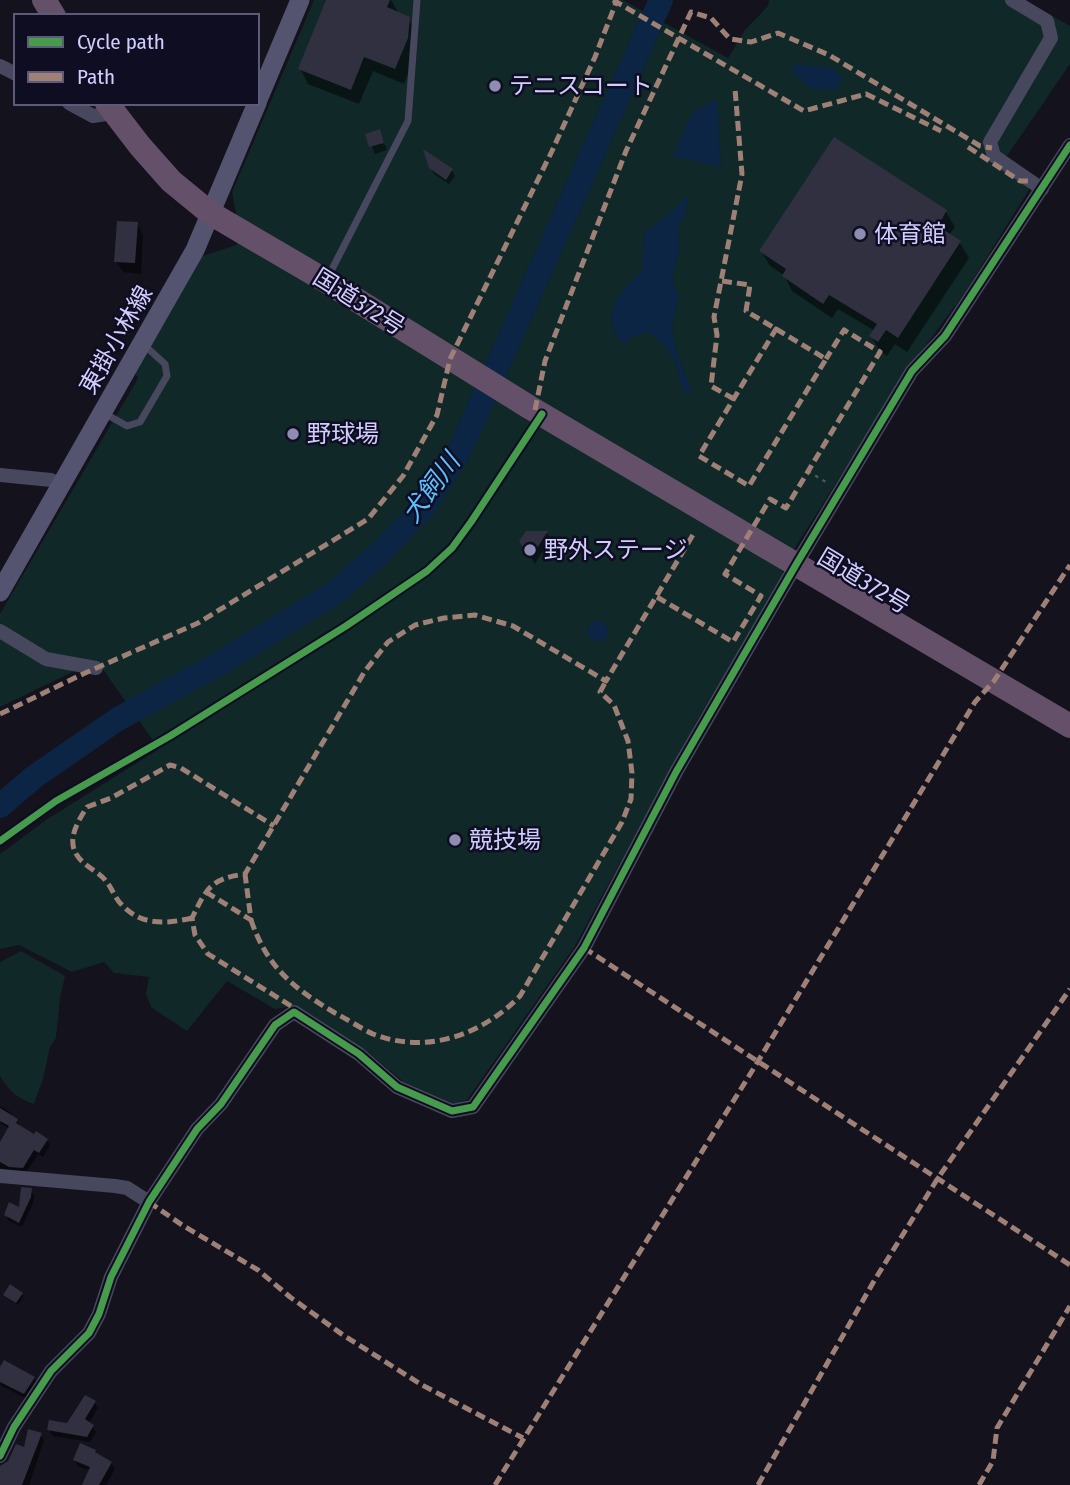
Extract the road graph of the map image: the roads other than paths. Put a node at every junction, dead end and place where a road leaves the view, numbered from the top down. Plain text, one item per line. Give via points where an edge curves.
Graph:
1 (300, 0) edge
2 (417, 0) edge
3 (1012, 0) edge
4 (259, 98) edge
5 (73, 105) edge
6 (256, 105) edge
7 (110, 108) edge
8 (1070, 145) edge
9 (1042, 189) junction
10 (210, 213) junction
11 (326, 281) junction
12 (142, 343) junction
13 (103, 413) junction
14 (0, 475) edge
15 (62, 485) junction
16 (797, 563) junction
17 (0, 592) edge
18 (0, 631) edge
19 (96, 668) dead end
20 (1070, 726) edge
21 (0, 1176) edge
22 (149, 1202) junction
23 (0, 1456) edge

1 - 4 main road, 東掛小林線
2 - 11 lane via 408,121
3 - 9 street via 1047,21 1051,38 990,142 994,156
5 - 7 street via 93,116
6 - 10 main road, 東掛小林線
7 - 10 highway, 国道372号 via 171,181
8 - 9 street
9 - 16 street via 946,336 912,371
10 - 11 highway, 国道372号
10 - 12 main road, 東掛小林線 via 195,250
11 - 16 highway, 国道372号 via 529,407
12 - 13 main road, 東掛小林線
12 - 13 lane via 165,364 167,376 140,422 127,426
13 - 15 main road, 東掛小林線
14 - 15 street
15 - 17 main road, 東掛小林線
16 - 20 highway, 国道372号
16 - 22 street via 676,772 584,948 473,1107 452,1111 397,1087 359,1054 294,1013 275,1025
18 - 19 street via 46,659
21 - 22 street via 127,1188
22 - 23 street via 89,1333 51,1371

